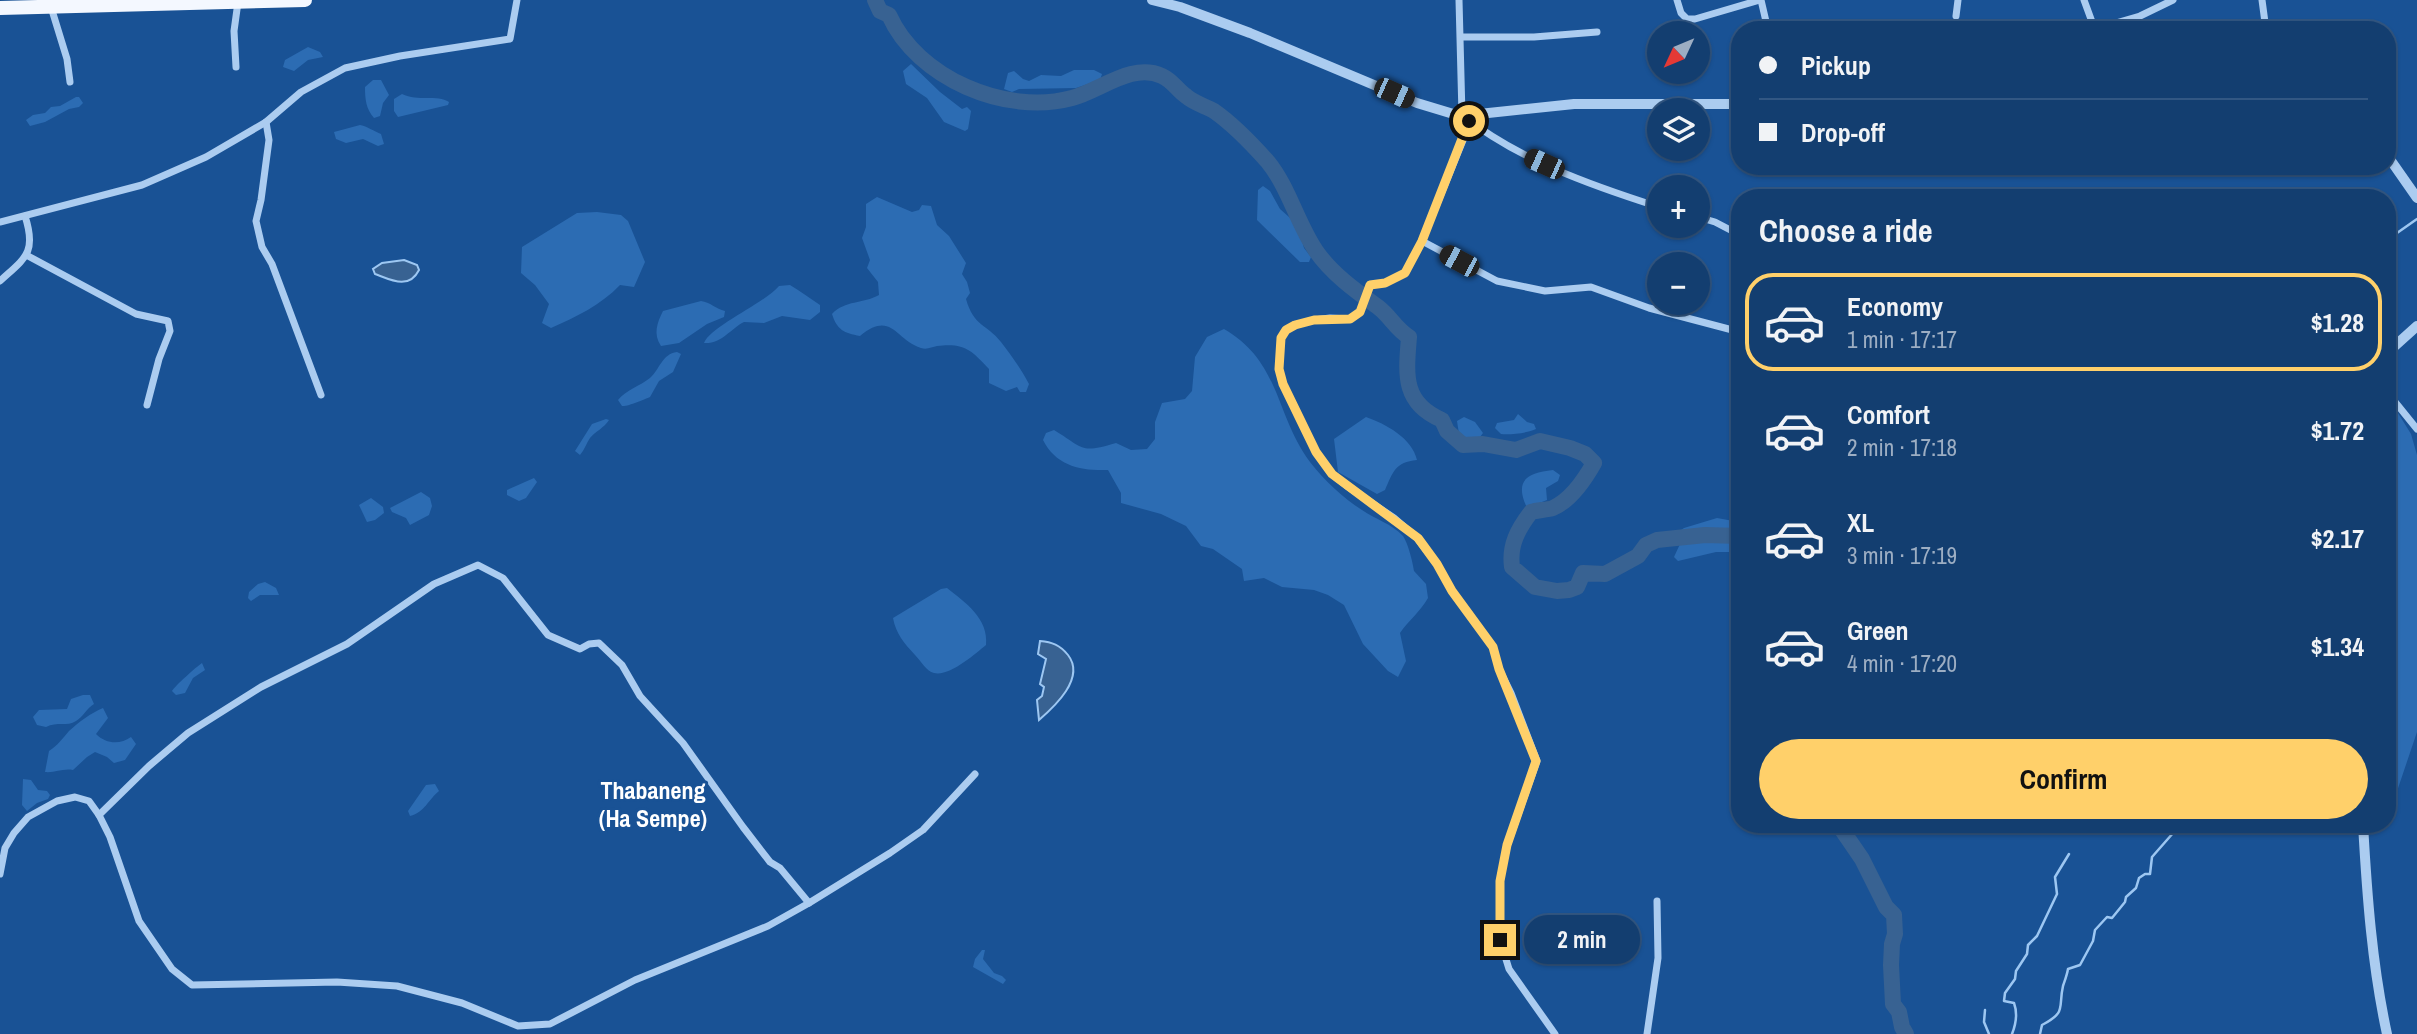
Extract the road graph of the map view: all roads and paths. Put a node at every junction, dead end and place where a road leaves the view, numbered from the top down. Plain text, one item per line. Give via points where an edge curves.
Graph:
1 (305, 0) edge
2 (517, 0) edge
3 (1152, 0) edge
4 (1459, 0) edge
5 (1677, 0) edge
6 (1761, 0) edge
7 (1958, 0) edge
8 (2084, 0) edge
9 (2173, 0) edge
10 (2262, 0) edge
11 (245, 2) edge
12 (51, 7) junction
13 (0, 8) edge
14 (1956, 16) dead end
15 (1766, 21) edge
16 (2092, 21) edge
17 (2124, 21) edge
18 (2265, 21) edge
19 (1597, 32) dead end
20 (1462, 37) junction
21 (236, 67) dead end
22 (71, 82) dead end
23 (1731, 104) edge
24 (1466, 118) junction
25 (266, 122) junction
26 (2396, 168) edge
27 (2417, 198) edge
28 (1647, 203) edge
29 (26, 216) junction
30 (1710, 220) edge
31 (0, 222) edge
32 (1731, 230) edge
33 (1422, 241) junction
34 (28, 256) junction
35 (0, 281) edge
36 (2417, 326) edge
37 (1731, 330) edge
38 (2396, 345) edge
39 (321, 395) dead end
40 (2396, 404) edge
41 (147, 405) dead end
42 (2417, 429) edge
43 (975, 774) dead end
44 (99, 815) junction
45 (2364, 833) edge
46 (0, 874) edge
47 (1657, 901) dead end
48 (809, 903) junction
49 (1555, 1034) edge
50 (1647, 1034) edge
51 (2386, 1034) edge

1 - 11 main road
2 - 25 street via 510,39 345,68 301,92
3 - 24 street via 1250,33 1417,103
4 - 20 street
5 - 6 street via 1681,13 1695,19
6 - 15 street
7 - 14 street
8 - 16 street
9 - 17 street
10 - 18 street
11 - 12 main road
11 - 21 street via 234,31
12 - 13 main road
12 - 22 street
19 - 20 street
20 - 24 street
23 - 24 street via 1586,104
24 - 28 street via 1488,136 1530,158
24 - 33 street
25 - 29 street via 206,157 151,181
25 - 39 street via 269,140 256,222
26 - 27 street
29 - 31 street
29 - 34 street via 31,233
30 - 32 street
33 - 37 street via 1497,281 1545,291 1591,287
33 - 49 street via 1405,273 1370,285 1360,312 1350,319 1314,320 1286,330 1281,338 1279,369 1324,463 1347,486 1418,538 1493,647 1536,761 1507,845 1500,881 1500,940 1509,969
34 - 35 street
34 - 41 street via 136,314 169,321 170,331
36 - 38 street
40 - 42 street
43 - 48 street via 923,830
44 - 46 street via 89,801 75,797 28,817 5,848
44 - 48 street via 139,921 172,969 192,985 337,982 397,986 462,1003 518,1026 550,1024 635,980 768,926
44 - 48 street via 187,733 261,687 347,644 434,584 478,565 503,578 548,635 580,649 599,643 622,665 640,696 683,743 757,845
45 - 51 street via 2371,941
47 - 50 street via 1658,958

